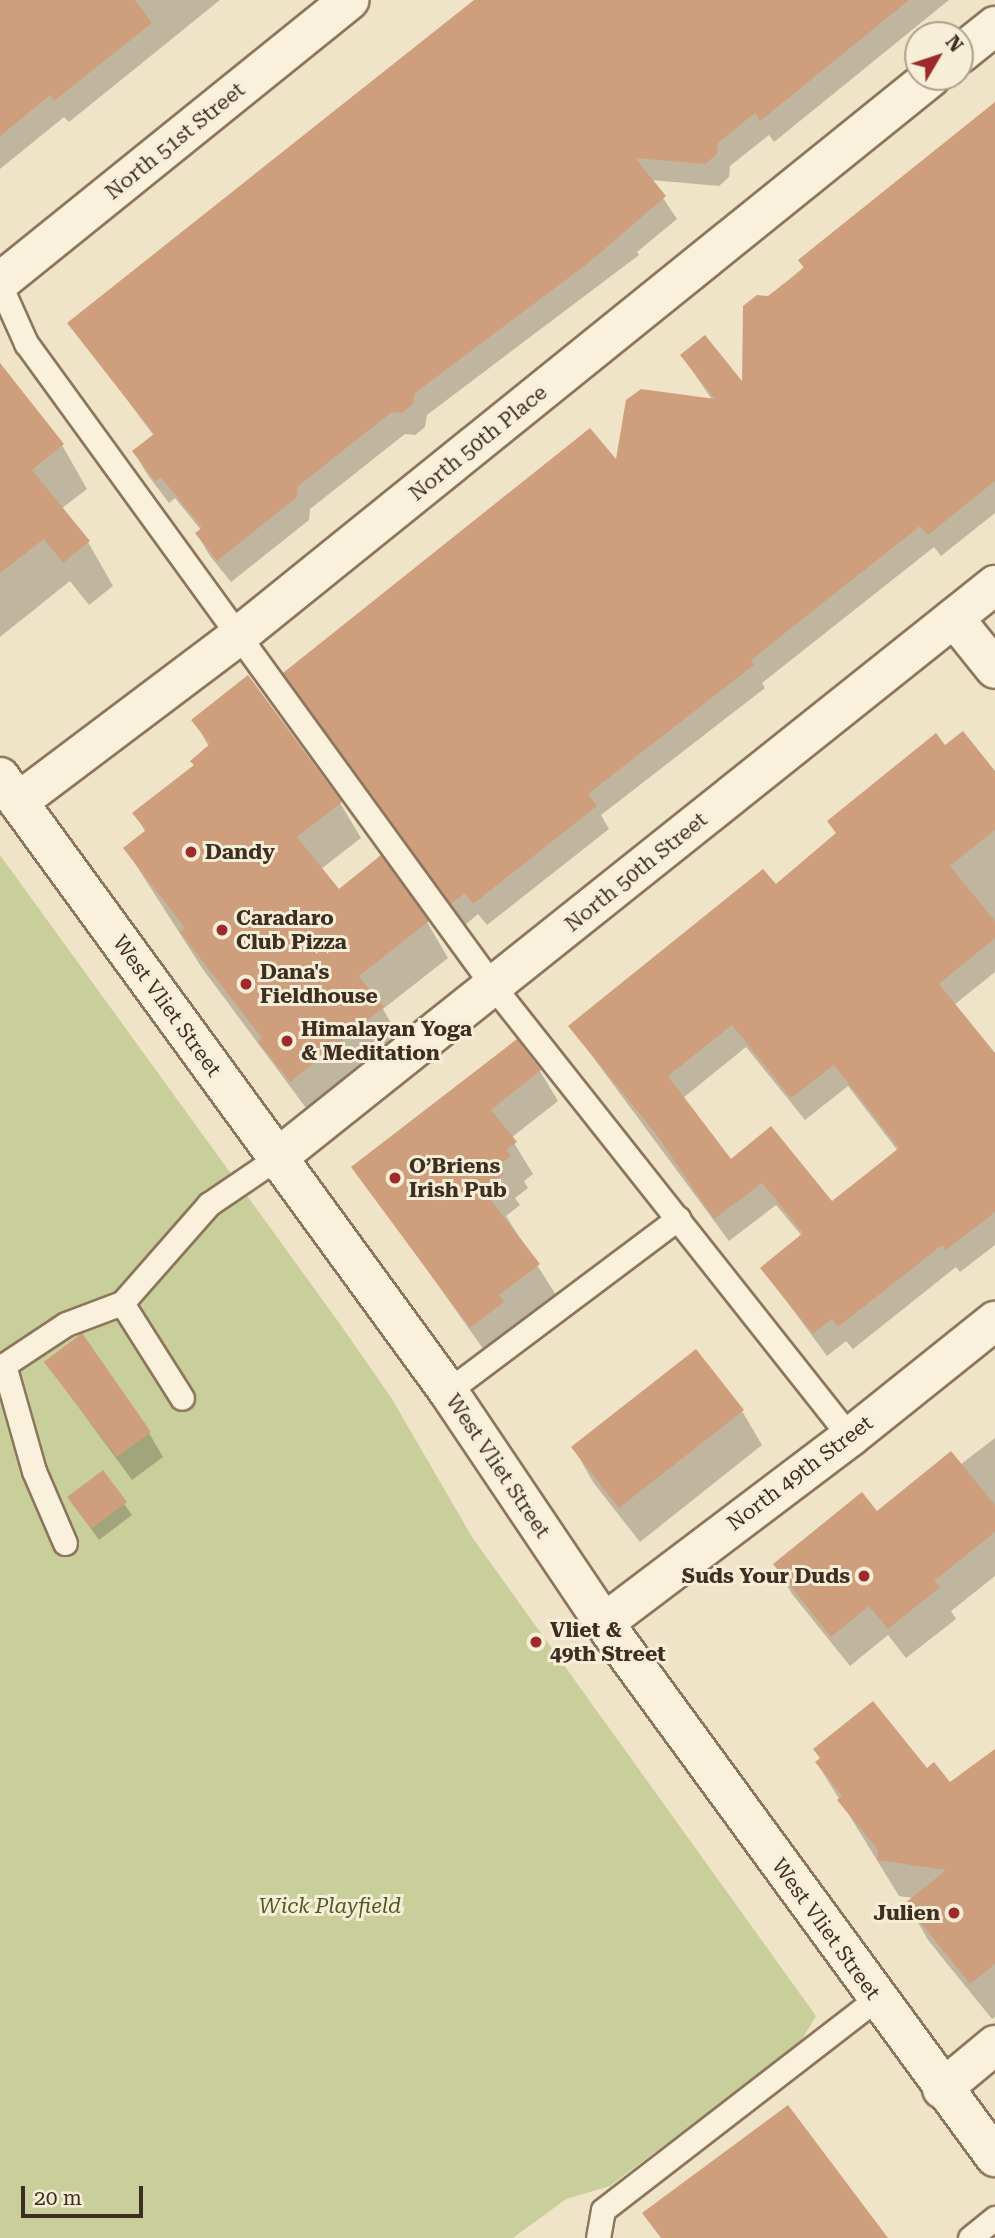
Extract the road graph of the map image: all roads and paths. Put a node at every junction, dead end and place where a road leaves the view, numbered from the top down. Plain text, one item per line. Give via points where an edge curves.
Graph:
1 (349, 0) edge
2 (995, 26) edge
3 (974, 43) edge
4 (915, 91) edge
5 (0, 284) edge
6 (995, 585) edge
7 (954, 618) junction
8 (237, 637) junction
9 (995, 668) edge
10 (9, 790) edge
11 (493, 986) junction
12 (277, 1158) junction
13 (678, 1218) junction
14 (122, 1303) junction
15 (995, 1321) edge
16 (448, 1391) junction
17 (181, 1398) dead end
18 (850, 1437) junction
19 (65, 1543) dead end
20 (604, 1623) junction
21 (876, 1999) junction
22 (995, 2045) edge
23 (942, 2089) junction
24 (995, 2157) edge
25 (995, 2218) edge
26 (598, 2238) edge
27 (970, 2238) edge

1 - 5 street, North 51st Street
2 - 3 street
4 - 8 street, North 50th Place
5 - 8 lane via 26,343
6 - 7 street, North 50th Street
7 - 9 street
7 - 11 street, North 50th Street
8 - 10 street, North 50th Place
8 - 11 lane
10 - 12 street, West Vliet Street
11 - 12 street, North 50th Street
11 - 13 lane
12 - 14 lane via 209,1204
12 - 16 street, West Vliet Street
13 - 16 lane
13 - 18 lane
14 - 17 lane
14 - 19 lane via 66,1324 4,1366 34,1471
15 - 18 street, North 49th Street
16 - 20 street, West Vliet Street
18 - 20 street, North 49th Street
20 - 21 street, West Vliet Street
21 - 23 street, West Vliet Street
21 - 26 lane via 603,2210
22 - 23 street
23 - 24 street, West Vliet Street
25 - 27 lane

